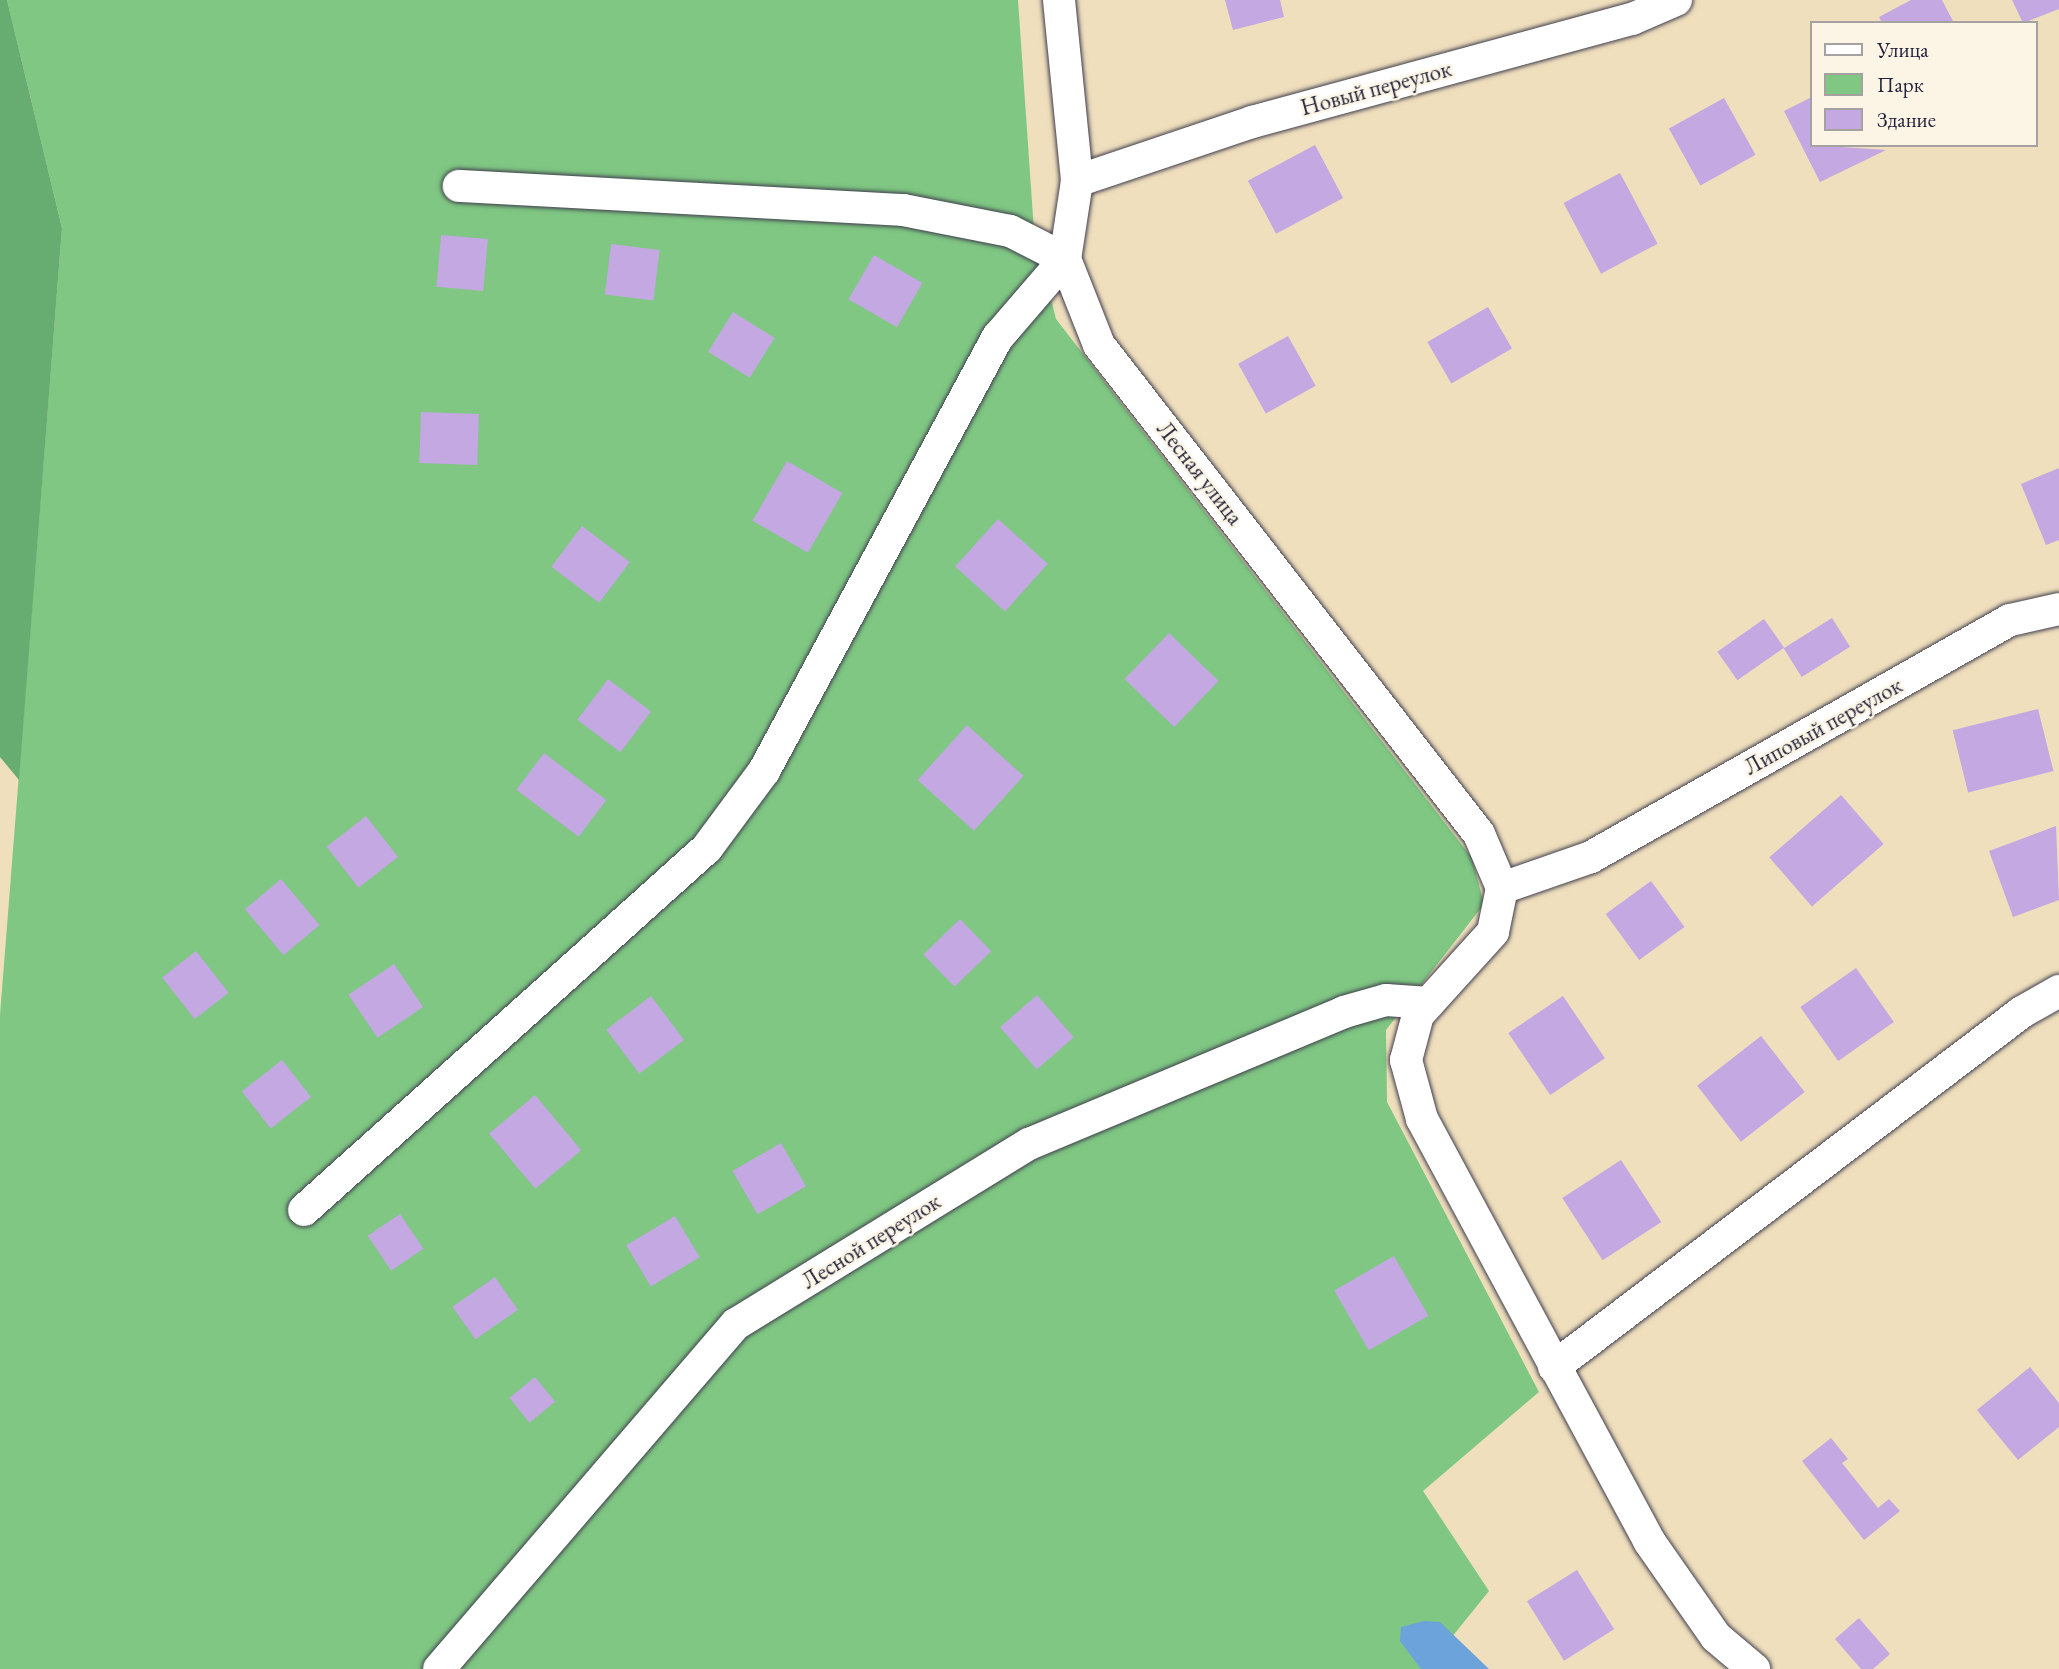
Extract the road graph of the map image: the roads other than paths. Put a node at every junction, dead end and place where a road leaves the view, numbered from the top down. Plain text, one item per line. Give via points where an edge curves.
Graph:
1 (1059, 0) edge
2 (1676, 0) edge
3 (1077, 181) junction
4 (459, 186) dead end
5 (1065, 260) junction
6 (2059, 609) edge
7 (1503, 888) junction
8 (2059, 991) edge
9 (1429, 1003) junction
10 (303, 1210) dead end
11 (1554, 1367) junction
12 (439, 1669) edge
13 (1754, 1669) edge

1 - 3 street
2 - 3 street, Новый переулок via 1632,19 1252,122
3 - 5 street
4 - 5 street via 903,210 1010,231
5 - 7 street, Лесная улица via 1099,345 1479,834
5 - 10 street via 998,337 764,771 707,848
6 - 7 street, Липовый переулок via 2010,621 1591,857
7 - 9 street via 1493,932
8 - 11 street via 2022,1012
9 - 11 street via 1419,1016 1406,1060 1422,1119
9 - 12 street, Лесной переулок via 1386,1000 1344,1013 1029,1144 736,1324
11 - 13 street via 1649,1541 1716,1637

